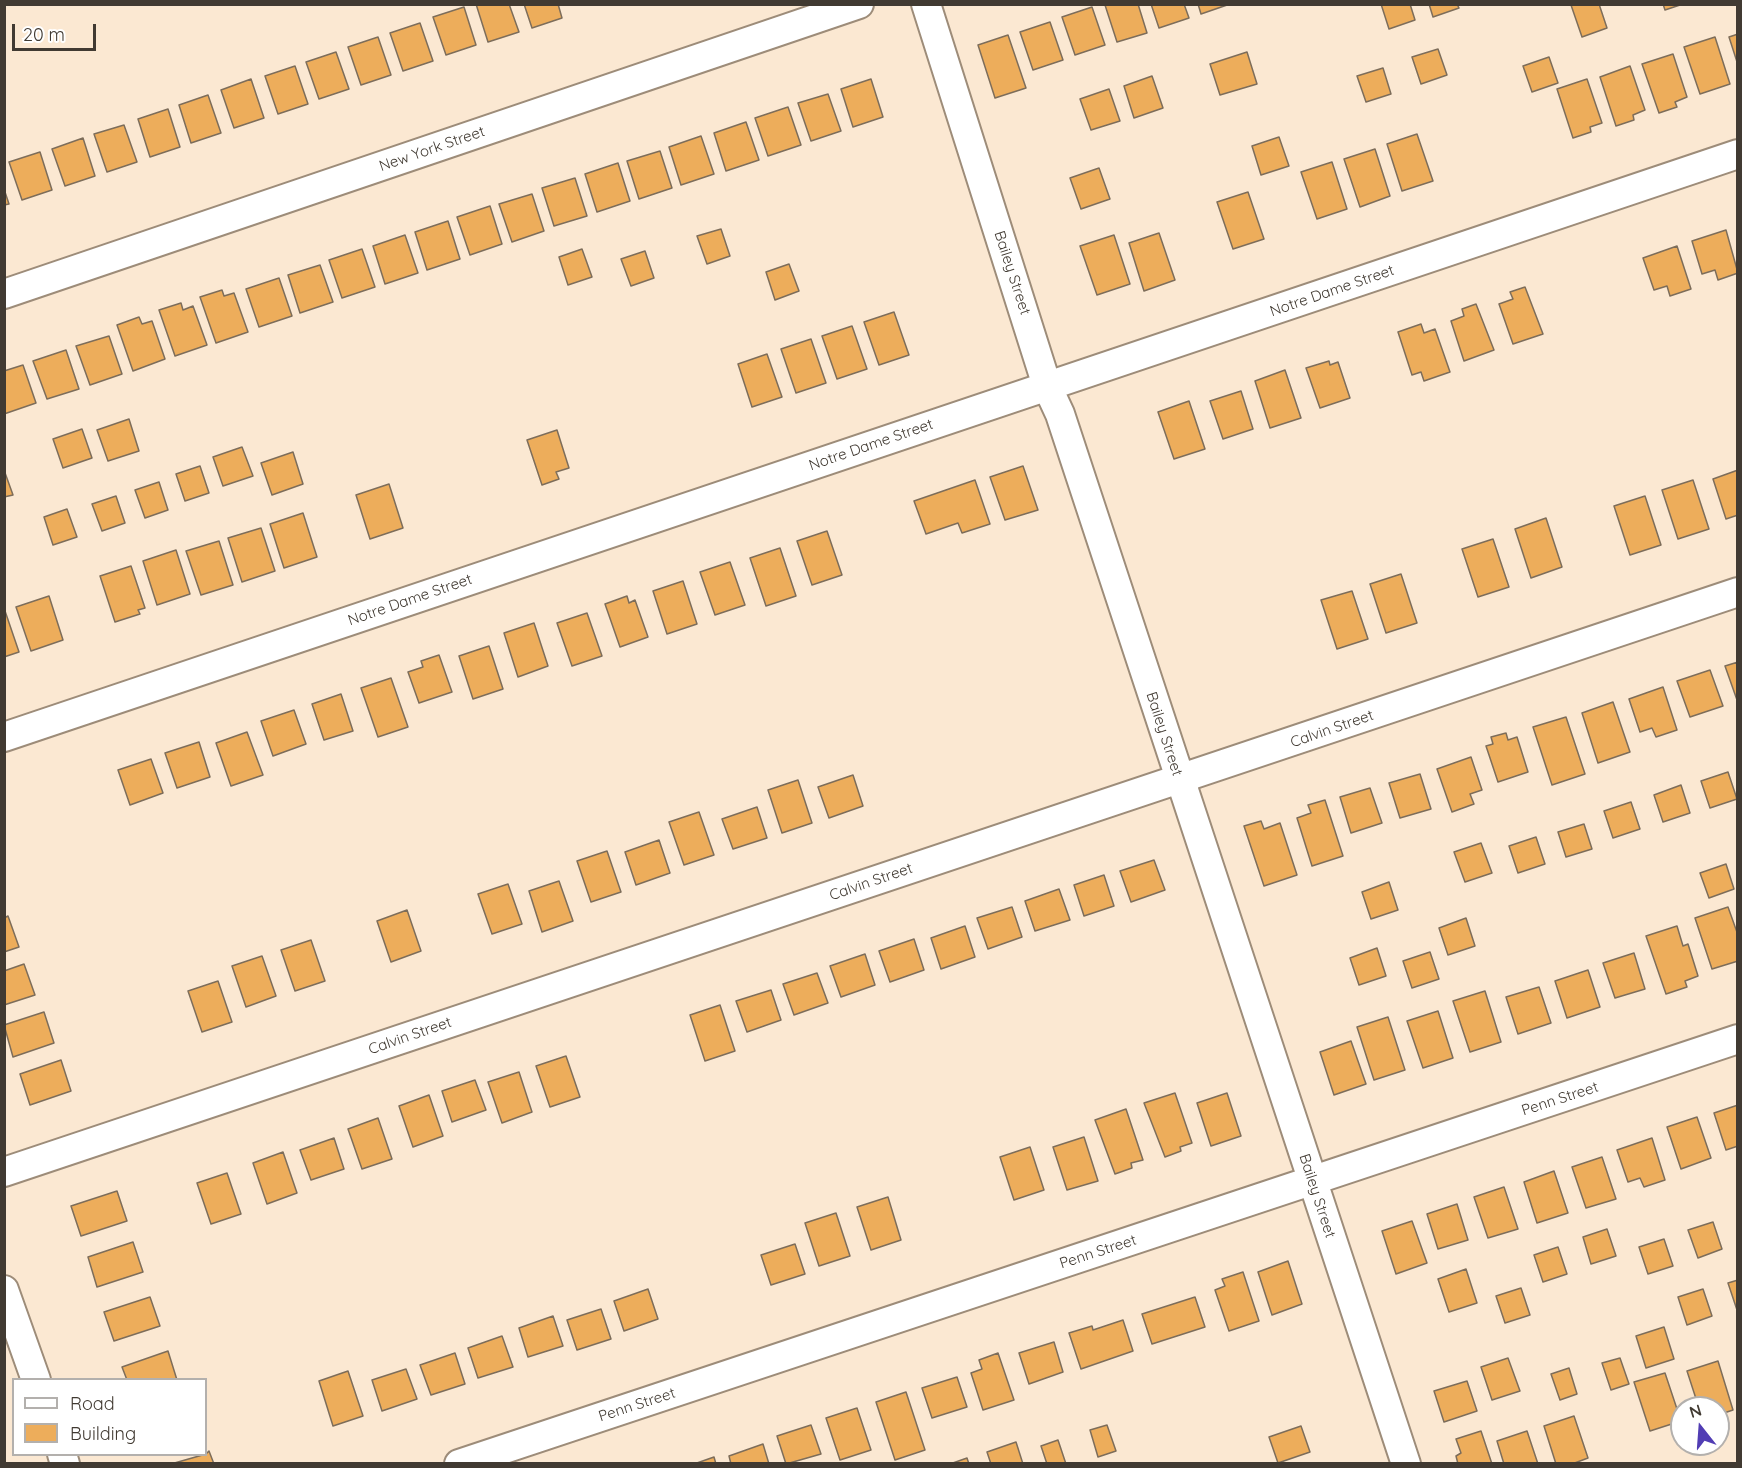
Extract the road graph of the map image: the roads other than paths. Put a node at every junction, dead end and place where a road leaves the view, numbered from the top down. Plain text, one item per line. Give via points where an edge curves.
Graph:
1 (859, 4) edge
2 (926, 4) edge
3 (1737, 154) edge
4 (4, 294) edge
5 (1047, 386) junction
6 (1737, 592) edge
7 (4, 737) edge
8 (1179, 780) junction
9 (1737, 1039) edge
10 (4, 1172) edge
11 (1312, 1181) junction
12 (4, 1290) edge
13 (35, 1378) edge
14 (459, 1464) edge
15 (1406, 1464) edge

1 - 4 street, New York Street
2 - 5 street, Bailey Street
3 - 5 street, Notre Dame Street
5 - 7 street, Notre Dame Street
5 - 8 street, Bailey Street via 1060,414
6 - 8 street, Calvin Street
8 - 10 street, Calvin Street
8 - 11 street, Bailey Street
9 - 11 street, Penn Street
11 - 14 street, Penn Street
11 - 15 street, Bailey Street
12 - 13 street

